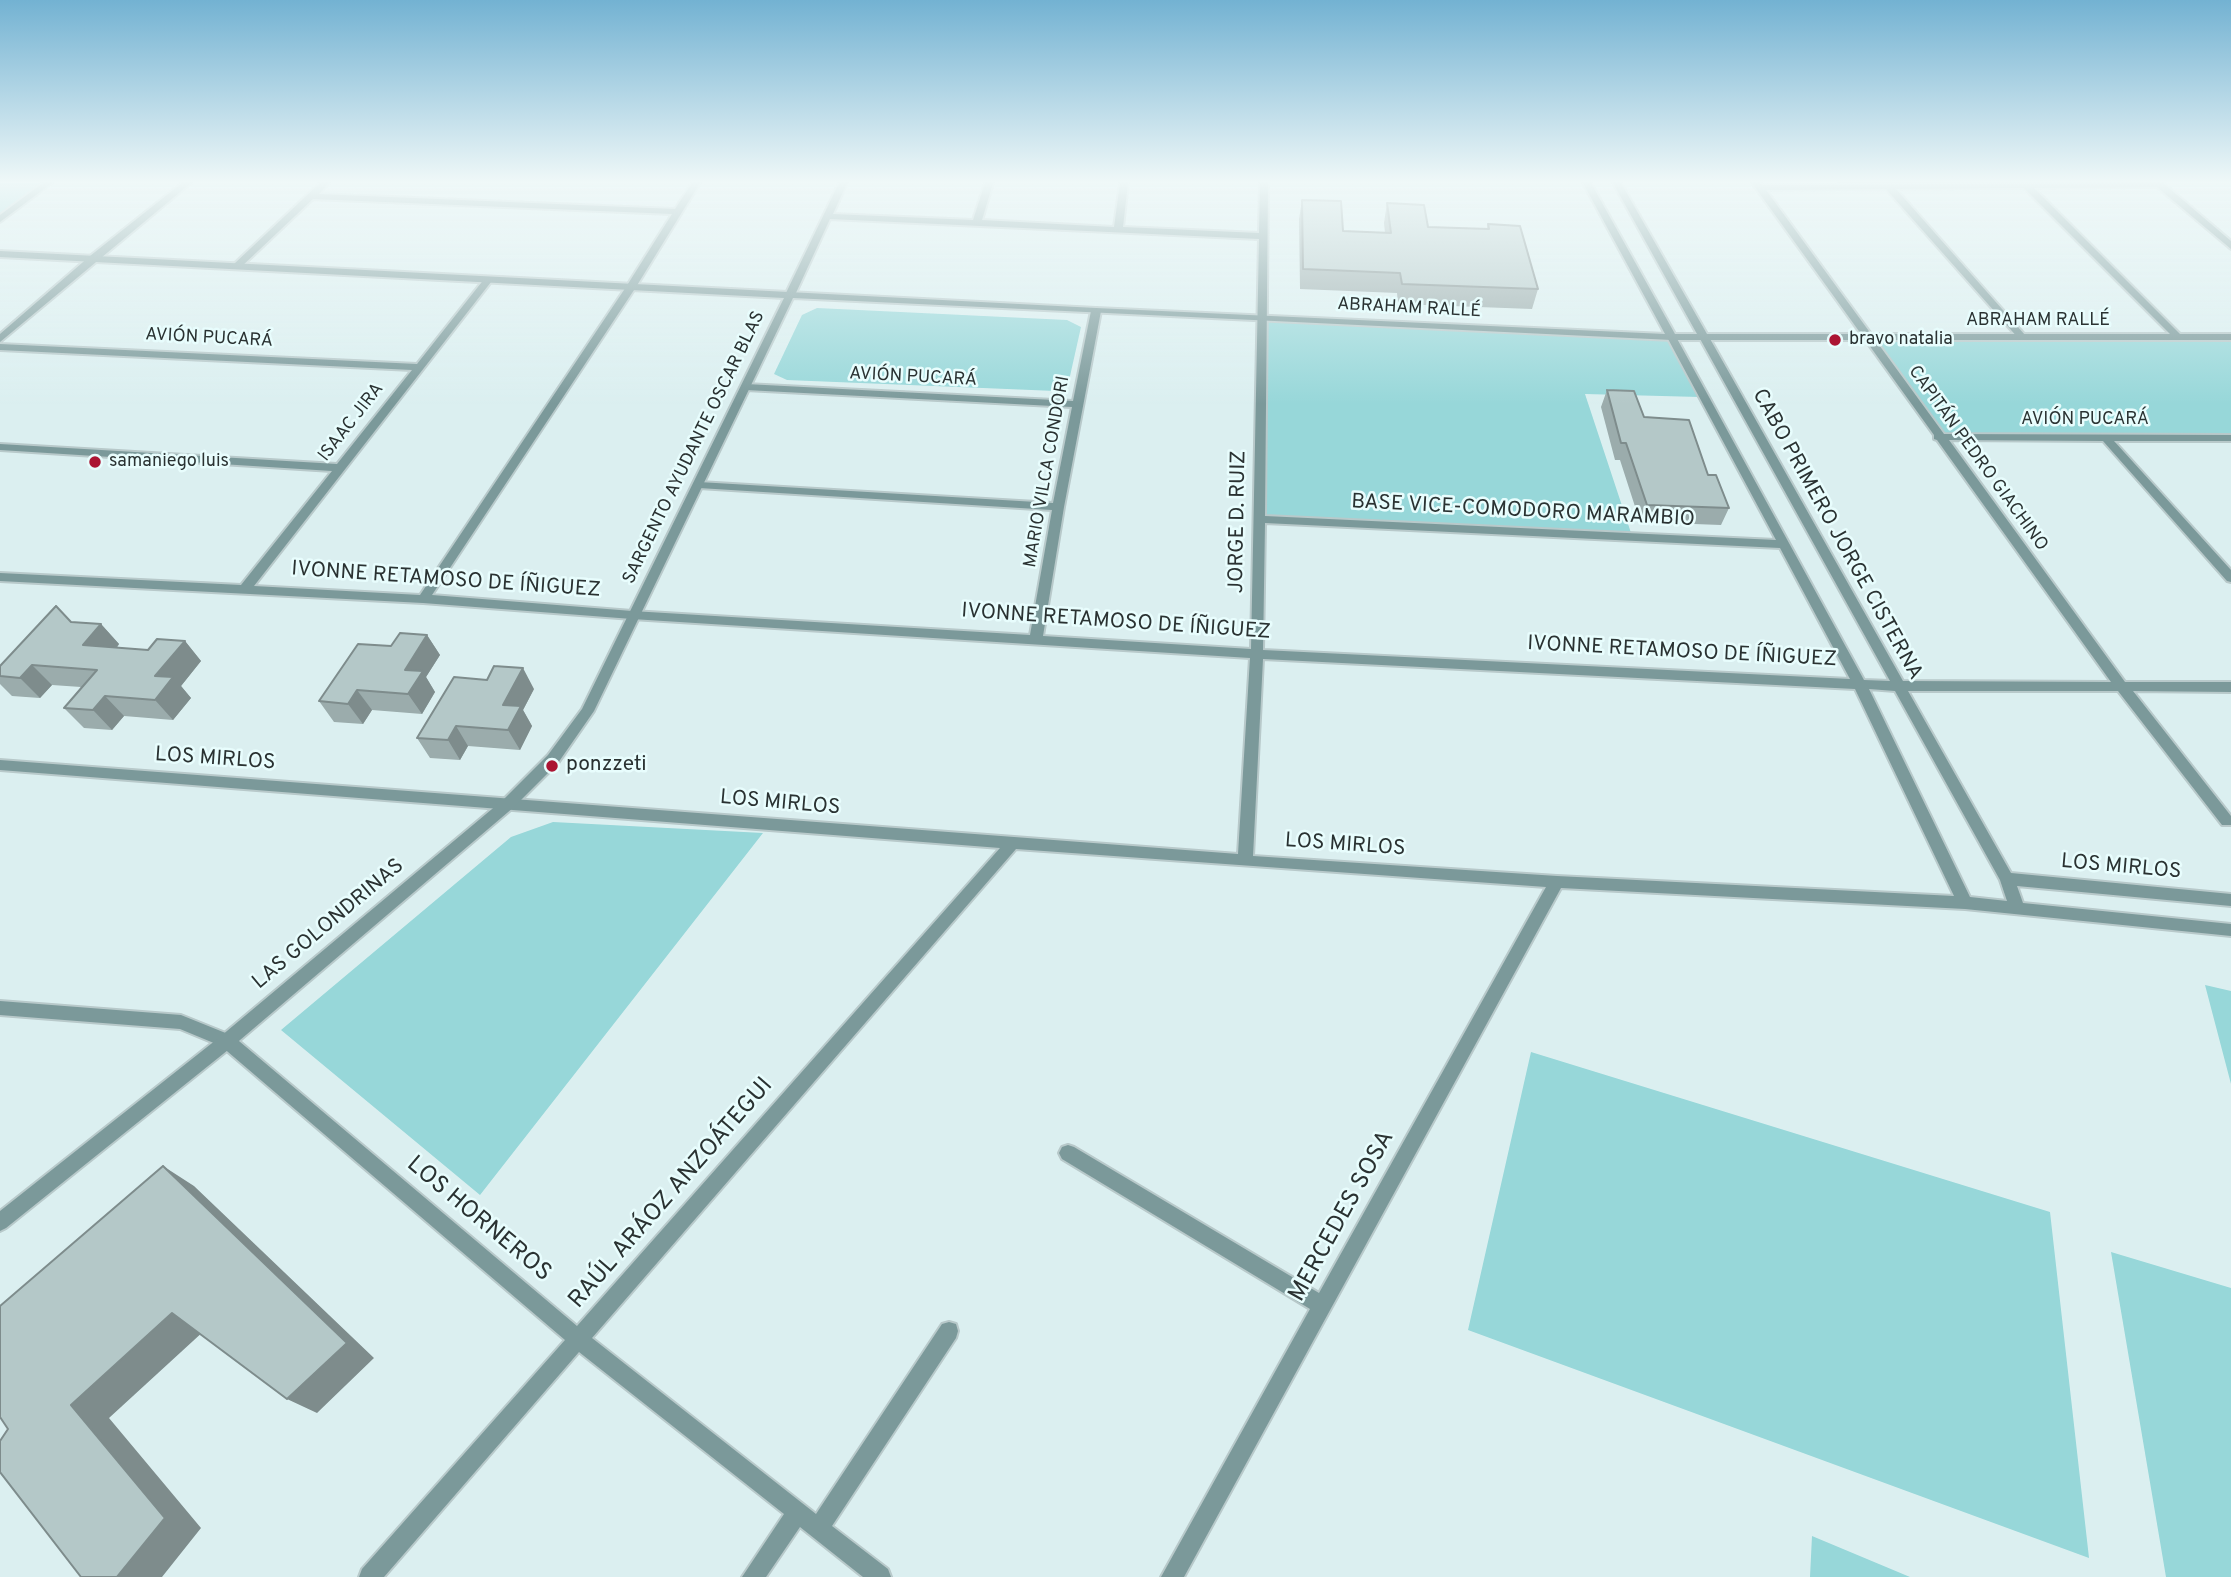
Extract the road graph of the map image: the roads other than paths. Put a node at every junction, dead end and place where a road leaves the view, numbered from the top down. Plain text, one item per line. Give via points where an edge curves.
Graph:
1 (60, 257) edge
2 (247, 257) edge
3 (650, 257) edge
4 (809, 257) edge
5 (1262, 257) edge
6 (1628, 257) edge
7 (1658, 257) edge
8 (1809, 257) edge
9 (1951, 257) edge
10 (2098, 257) edge
11 (93, 258) junction
12 (237, 266) junction
13 (488, 280) junction
14 (631, 287) junction
15 (790, 295) junction
16 (1096, 311) junction
17 (1261, 318) junction
18 (1672, 337) junction
19 (1703, 337) junction
20 (1867, 337) junction
21 (2022, 337) junction
22 (2178, 337) junction
23 (2231, 337) edge
24 (0, 339) edge
25 (0, 347) edge
26 (417, 367) junction
27 (746, 387) junction
28 (1078, 404) junction
29 (1938, 437) junction
30 (2106, 438) junction
31 (2231, 438) edge
32 (0, 447) edge
33 (340, 468) junction
34 (699, 485) junction
35 (1058, 507) junction
36 (1259, 519) junction
37 (1785, 544) junction
38 (0, 577) edge
39 (2231, 578) edge
40 (246, 588) junction
41 (423, 599) junction
42 (632, 615) junction
43 (1036, 638) junction
44 (1257, 654) junction
45 (1859, 682) junction
46 (1898, 686) junction
47 (2122, 687) junction
48 (2231, 687) edge
49 (0, 765) edge
50 (509, 803) junction
51 (2227, 821) dead end
52 (1012, 844) junction
53 (1245, 861) junction
54 (2007, 879) junction
55 (1557, 882) junction
56 (2231, 900) edge
57 (1965, 903) junction
58 (2017, 908) junction
59 (2231, 930) edge
60 (0, 1008) edge
61 (227, 1041) junction
62 (1068, 1153) dead end
63 (0, 1222) edge
64 (1322, 1305) junction
65 (949, 1331) dead end
66 (579, 1340) junction
67 (798, 1512) junction
68 (819, 1528) junction
69 (370, 1577) edge
70 (753, 1577) edge
71 (880, 1577) edge
72 (1172, 1577) edge

1 - 11 street, ABRAHAM RALLÉ
2 - 12 street
3 - 14 street
4 - 15 street, SARGENTO AYUDANTE OSCAR BLAS
5 - 17 street, JORGE D. RUIZ
6 - 18 street
7 - 19 street, CABO PRIMERO JORGE CISTERNA
8 - 20 street, CAPITÁN PEDRO GIACHINO
9 - 21 street
10 - 22 street
11 - 12 street, ABRAHAM RALLÉ
11 - 24 street
12 - 13 street, ABRAHAM RALLÉ
13 - 14 street, ABRAHAM RALLÉ
13 - 26 street, ISAAC JIRA
14 - 15 street, ABRAHAM RALLÉ
14 - 41 street
15 - 16 street, ABRAHAM RALLÉ
15 - 27 street, SARGENTO AYUDANTE OSCAR BLAS
16 - 17 street, ABRAHAM RALLÉ
16 - 28 street, MARIO VILCA CONDORI
17 - 18 street, ABRAHAM RALLÉ
17 - 36 street, JORGE D. RUIZ
18 - 19 street, ABRAHAM RALLÉ
18 - 37 street
19 - 20 street, ABRAHAM RALLÉ
19 - 46 street, CABO PRIMERO JORGE CISTERNA
20 - 21 street, ABRAHAM RALLÉ
20 - 29 street, CAPITÁN PEDRO GIACHINO
21 - 22 street, ABRAHAM RALLÉ
22 - 23 street, ABRAHAM RALLÉ
25 - 26 street, AVIÓN PUCARÁ
26 - 33 street, ISAAC JIRA
27 - 28 street, AVIÓN PUCARÁ
27 - 34 street, SARGENTO AYUDANTE OSCAR BLAS
28 - 35 street, MARIO VILCA CONDORI
29 - 30 street, AVIÓN PUCARÁ
29 - 47 street, CAPITÁN PEDRO GIACHINO
30 - 31 street, AVIÓN PUCARÁ
30 - 39 street
32 - 33 street
33 - 40 street, ISAAC JIRA
34 - 35 street
34 - 42 street, SARGENTO AYUDANTE OSCAR BLAS
35 - 43 street, MARIO VILCA CONDORI
36 - 37 street, BASE VICE-COMODORO MARAMBIO
36 - 44 street, JORGE D. RUIZ
37 - 45 street
38 - 40 street, IVONNE RETAMOSO DE ÍÑIGUEZ
40 - 41 street, IVONNE RETAMOSO DE ÍÑIGUEZ
41 - 42 street, IVONNE RETAMOSO DE ÍÑIGUEZ
42 - 43 street, IVONNE RETAMOSO DE ÍÑIGUEZ
42 - 50 street, LAS GOLONDRINAS via 587,711 553,759
43 - 44 street, IVONNE RETAMOSO DE ÍÑIGUEZ
44 - 45 street, IVONNE RETAMOSO DE ÍÑIGUEZ
44 - 53 street, JORGE D. RUIZ
45 - 46 street, IVONNE RETAMOSO DE ÍÑIGUEZ
45 - 57 street
46 - 47 street, IVONNE RETAMOSO DE ÍÑIGUEZ
46 - 54 street, CABO PRIMERO JORGE CISTERNA
47 - 48 street, IVONNE RETAMOSO DE ÍÑIGUEZ
47 - 51 street, CAPITÁN PEDRO GIACHINO
49 - 50 street, LOS MIRLOS
50 - 52 street, LOS MIRLOS
50 - 61 street, LAS GOLONDRINAS
52 - 53 street, LOS MIRLOS
52 - 66 street, RAÚL ARÁOZ ANZOÁTEGUI
53 - 55 street, LOS MIRLOS
54 - 56 street, LOS MIRLOS
54 - 58 street, CABO PRIMERO JORGE CISTERNA
55 - 57 street, LOS MIRLOS
55 - 64 street, MERCEDES SOSA
57 - 58 street, LOS MIRLOS
58 - 59 street
60 - 61 street, LOS HORNEROS via 181,1022
61 - 63 street, LAS GOLONDRINAS
61 - 66 street, LOS HORNEROS
62 - 64 street
64 - 72 street, MERCEDES SOSA
65 - 68 street
66 - 67 street, LOS HORNEROS
66 - 69 street, RAÚL ARÁOZ ANZOÁTEGUI
67 - 68 street, LOS HORNEROS
67 - 70 street
68 - 71 street, LOS HORNEROS

